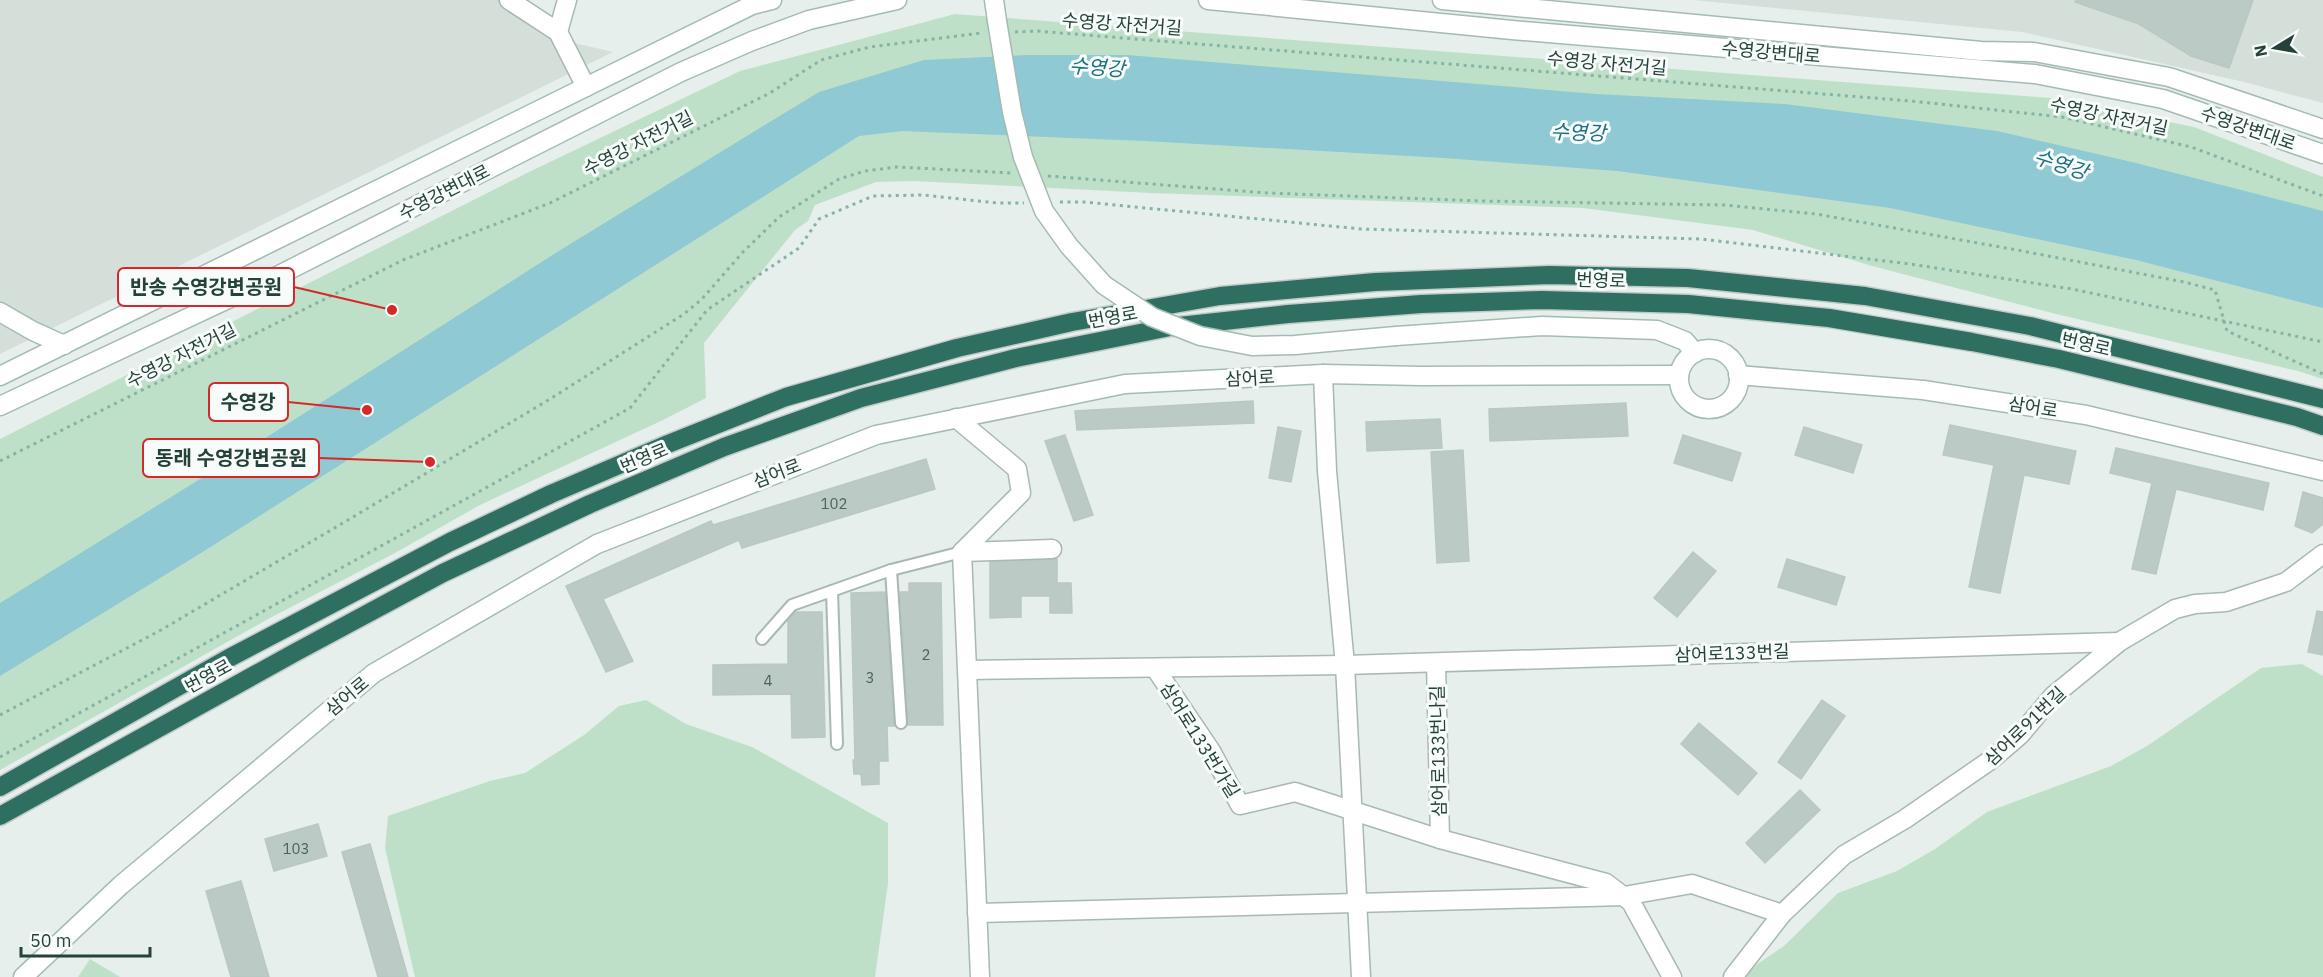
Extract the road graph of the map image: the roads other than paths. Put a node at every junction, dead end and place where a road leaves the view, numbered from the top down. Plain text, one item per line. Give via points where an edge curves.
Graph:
1 (509, 0) edge
2 (567, 0) edge
3 (772, 0) edge
4 (897, 0) edge
5 (993, 0) edge
6 (1208, 0) edge
7 (1442, 0) edge
8 (1518, 4) edge
9 (558, 32) junction
10 (586, 87) junction
11 (2323, 129) edge
12 (2323, 154) edge
13 (0, 312) edge
14 (64, 345) junction
15 (1695, 353) junction
16 (1323, 374) junction
17 (1679, 375) junction
18 (1738, 375) junction
19 (0, 376) edge
20 (2315, 396) edge
21 (0, 406) edge
22 (956, 418) junction
23 (2323, 426) edge
24 (2323, 471) edge
25 (1052, 549) dead end
26 (962, 552) junction
27 (2323, 554) edge
28 (891, 570) junction
29 (832, 591) junction
30 (762, 639) dead end
31 (2119, 642) junction
32 (1436, 663) junction
33 (1345, 665) junction
34 (1155, 668) junction
35 (968, 670) junction
36 (901, 723) dead end
37 (837, 744) dead end
38 (0, 787) edge
39 (1352, 810) junction
40 (0, 816) edge
41 (1440, 839) junction
42 (1624, 896) junction
43 (1357, 903) junction
44 (977, 914) junction
45 (1782, 914) junction
46 (23, 977) edge
47 (980, 977) edge
48 (1360, 977) edge
49 (1672, 977) edge
50 (1733, 977) edge

1 - 9 main road
2 - 9 main road
3 - 10 main road, 수영강변대로 via 752,5
4 - 21 main road, 수영강변대로 via 809,20 681,72 277,276
5 - 15 main road, bridge via 994,27 1012,112 1023,157 1044,211 1104,285 1152,317 1200,336 1252,346 1542,326 1658,330 1685,341
6 - 12 main road, 수영강변대로 via 2035,74 2163,99
7 - 8 main road, 수영강변대로
8 - 11 main road, 수영강변대로 via 1981,51 2034,52 2169,77
9 - 10 main road
10 - 14 main road, 수영강변대로
13 - 14 main road
14 - 19 main road, 수영강변대로
15 - 17 main road
15 - 18 main road via 1722,353 1730,358
16 - 17 main road, 삼어로
16 - 22 main road, 삼어로 via 1125,384
16 - 33 main road via 1327,471
17 - 18 main road via 1682,393 1697,407 1708,409 1727,403 1738,386
18 - 24 main road, 삼어로 via 1923,390 2086,415
20 - 38 highway, 번영로 via 2018,324 1865,296 1700,279 1550,275 1375,282 1220,296 1072,322 957,348 786,397 668,444 450,542 229,658
22 - 26 main road via 1017,469 1021,493
22 - 46 main road, 삼어로 via 876,435 597,544 374,673 121,885
23 - 40 highway, 번영로 via 2059,359 1972,342 1829,318 1688,304 1542,300 1421,304 1170,327 1016,358 861,398 724,447 443,573
25 - 26 main road
26 - 28 lane
26 - 35 main road
27 - 31 main road, 삼어로91번길 via 2286,582 2226,602 2175,609
28 - 29 lane
28 - 36 lane
29 - 30 lane via 792,605
29 - 37 lane
31 - 32 main road, 삼어로133번길
31 - 45 main road, 삼어로91번길 via 2053,696 2020,735 1992,759 1844,855
32 - 33 main road, 삼어로133번길
32 - 41 main road, 삼어로133번나길
33 - 34 main road, 삼어로133번가길
33 - 39 main road
34 - 35 main road, 삼어로133번가길
34 - 39 main road, 삼어로133번가길 via 1211,751 1240,805 1295,792
35 - 44 main road
39 - 41 main road
39 - 43 main road
41 - 42 main road via 1606,883
42 - 43 main road
42 - 45 main road via 1692,884
42 - 49 main road
43 - 44 main road
43 - 48 main road
44 - 47 main road
45 - 50 main road, 삼어로91번길

